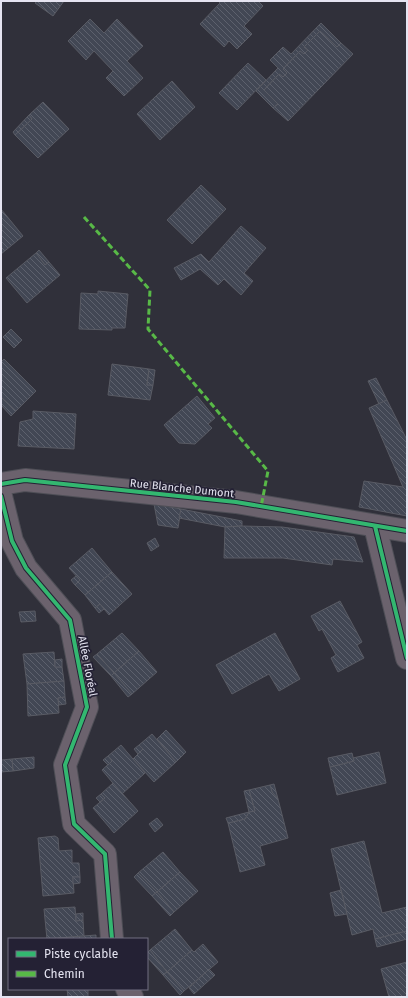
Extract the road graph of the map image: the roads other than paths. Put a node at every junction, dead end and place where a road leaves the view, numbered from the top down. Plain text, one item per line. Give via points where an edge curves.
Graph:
1 (1, 484) edge
2 (1, 496) edge
3 (375, 526) junction
4 (407, 531) edge
5 (407, 658) edge
6 (112, 938) edge

1 - 3 street, Rue Blanche Dumont via 25,480 236,502
2 - 6 street, Allée Floréal via 12,541 26,568 70,620 87,707 65,765 74,824 105,854
3 - 4 street, Rue Blanche Dumont
3 - 5 street

